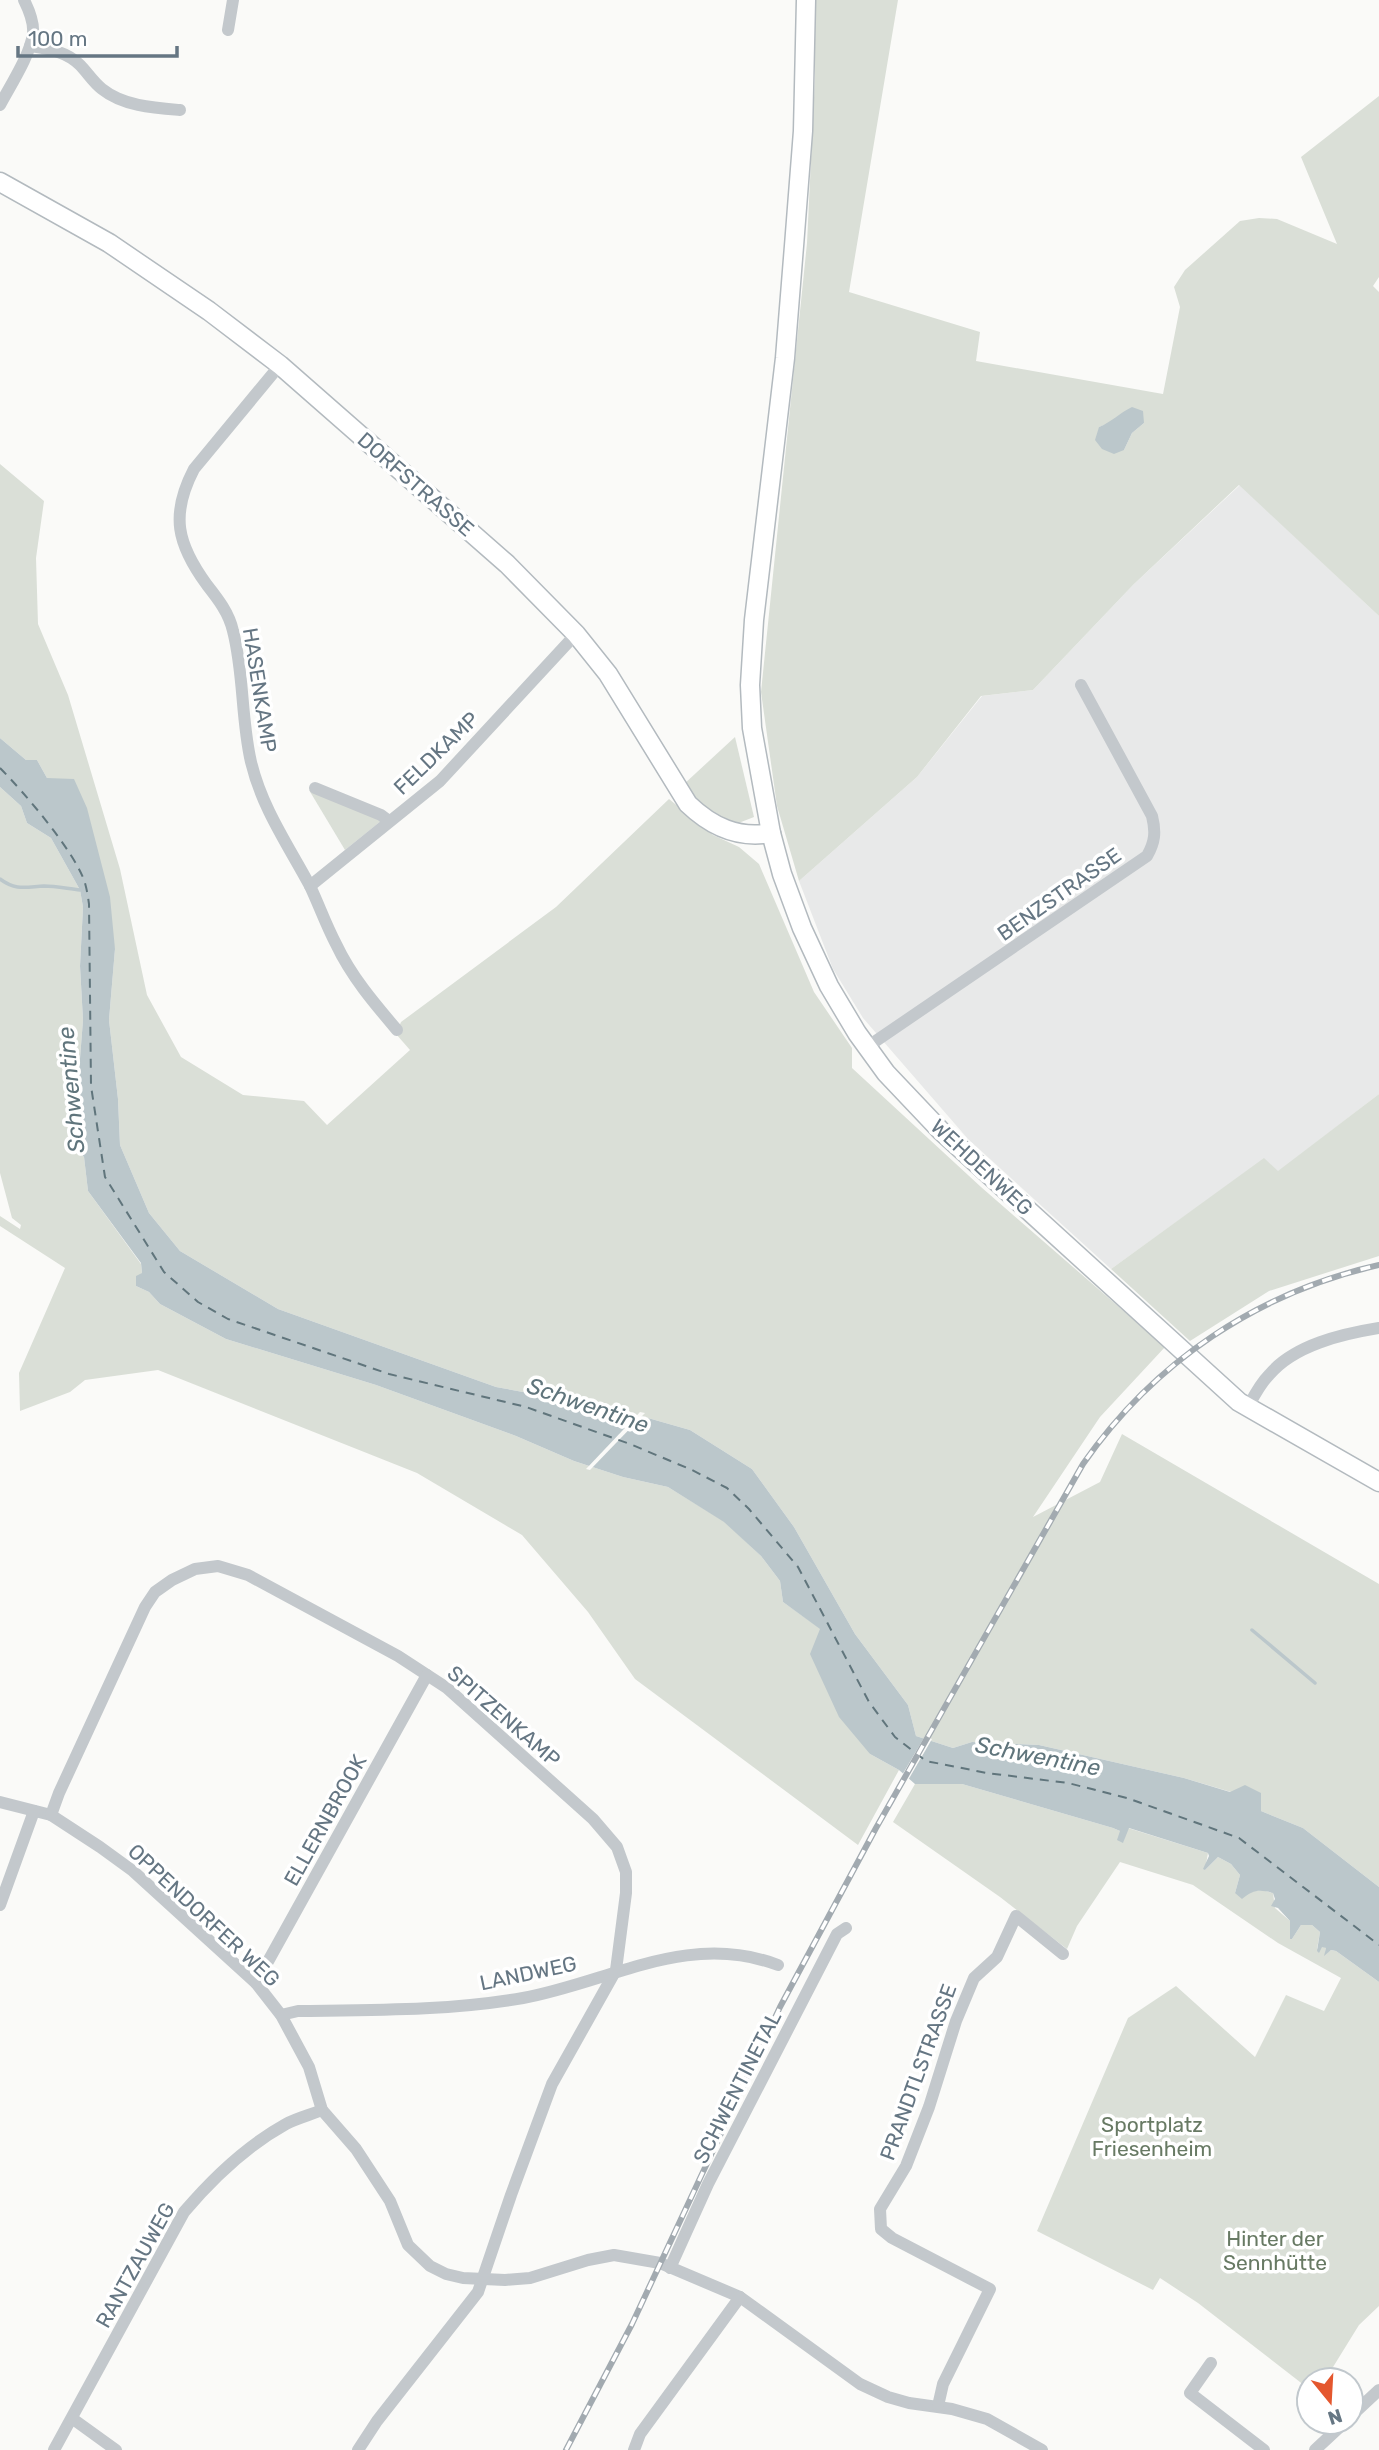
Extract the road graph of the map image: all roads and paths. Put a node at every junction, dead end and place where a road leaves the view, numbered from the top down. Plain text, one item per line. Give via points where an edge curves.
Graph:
1 (24, 0) edge
2 (233, 0) edge
3 (806, 0) edge
4 (228, 30) dead end
5 (30, 46) junction
6 (0, 106) edge
7 (180, 110) dead end
8 (0, 182) edge
9 (279, 365) junction
10 (576, 634) junction
11 (1081, 685) dead end
12 (315, 788) dead end
13 (389, 821) junction
14 (771, 833) junction
15 (310, 886) junction
16 (397, 1030) dead end
17 (867, 1047) junction
18 (1379, 1328) edge
19 (1248, 1407) junction
20 (1379, 1482) edge
21 (427, 1675) junction
22 (0, 1802) edge
23 (34, 1811) junction
24 (51, 1815) junction
25 (0, 1905) edge
26 (846, 1928) dead end
27 (1063, 1954) dead end
28 (778, 1965) dead end
29 (617, 1970) junction
30 (256, 1983) junction
31 (281, 2015) junction
32 (322, 2110) junction
33 (670, 2268) junction
34 (482, 2280) junction
35 (738, 2296) junction
36 (1211, 2363) dead end
37 (1379, 2390) edge
38 (1365, 2403) edge
39 (939, 2406) junction
40 (73, 2419) junction
41 (1330, 2436) edge
42 (54, 2450) edge
43 (116, 2450) edge
44 (358, 2450) edge
45 (634, 2450) edge
46 (1042, 2450) edge
47 (1264, 2450) edge
48 (1315, 2450) edge

1 - 5 street via 32,23
2 - 4 street
3 - 14 main road, WEHDENWEG via 803,131 785,358 750,685 752,728
5 - 6 street
5 - 7 street via 71,57 115,97
8 - 9 main road, DORFSTRASSE via 129,256
9 - 10 main road, DORFSTRASSE via 507,564
9 - 15 street, HASENKAMP via 194,468 178,518 188,555 226,611 234,633 256,779 270,816
10 - 13 street, FELDKAMP via 440,782
10 - 14 main road, DORFSTRASSE via 623,695 688,804 703,818 732,832
11 - 17 street, BENZSTRASSE via 1152,816 1154,843 1147,856
12 - 13 street
13 - 15 street, FELDKAMP
14 - 17 main road, WEHDENWEG via 808,940 829,986
15 - 16 street, HASENKAMP via 352,973
17 - 19 main road, WEHDENWEG via 941,1131
18 - 19 street via 1307,1348 1286,1359 1269,1374
19 - 20 main road, WEHDENWEG
21 - 24 street, SPITZENKAMP via 248,1575 218,1566 195,1569 155,1592 145,1607
21 - 29 street, SPITZENKAMP via 583,1811 617,1847 626,1872
21 - 30 street, ELLERNBROOK
22 - 23 street, OPPENDORFER WEG
23 - 24 street, OPPENDORFER WEG
23 - 25 street
24 - 30 street, OPPENDORFER WEG via 133,1871
26 - 33 street, SCHWENTINETAL via 837,1934
27 - 39 street, PRANDTLSTRASSE via 1016,1916 997,1957 974,1978 906,2166 880,2210 881,2229 892,2238 990,2289 943,2384
28 - 29 street, LANDWEG via 747,1956 687,1955
29 - 31 street, LANDWEG via 554,1991 492,2002
29 - 34 street, SPITZENKAMP via 552,2084
30 - 31 street, OPPENDORFER WEG
31 - 32 street, OPPENDORFER WEG via 309,2067
32 - 34 street, OPPENDORFER WEG via 356,2149 419,2257 446,2274
32 - 40 street, RANTZAUWEG via 262,2139 184,2212
33 - 34 street, OPPENDORFER WEG via 614,2255 530,2277
33 - 35 street, OPPENDORFER WEG
34 - 44 street, SPITZENKAMP via 478,2292
35 - 39 street, OPPENDORFER WEG via 860,2384 898,2400
35 - 45 street via 640,2434
36 - 47 street via 1190,2393
37 - 38 street
39 - 46 street, OPPENDORFER WEG via 987,2419
40 - 42 street, RANTZAUWEG
40 - 43 street
41 - 48 street

